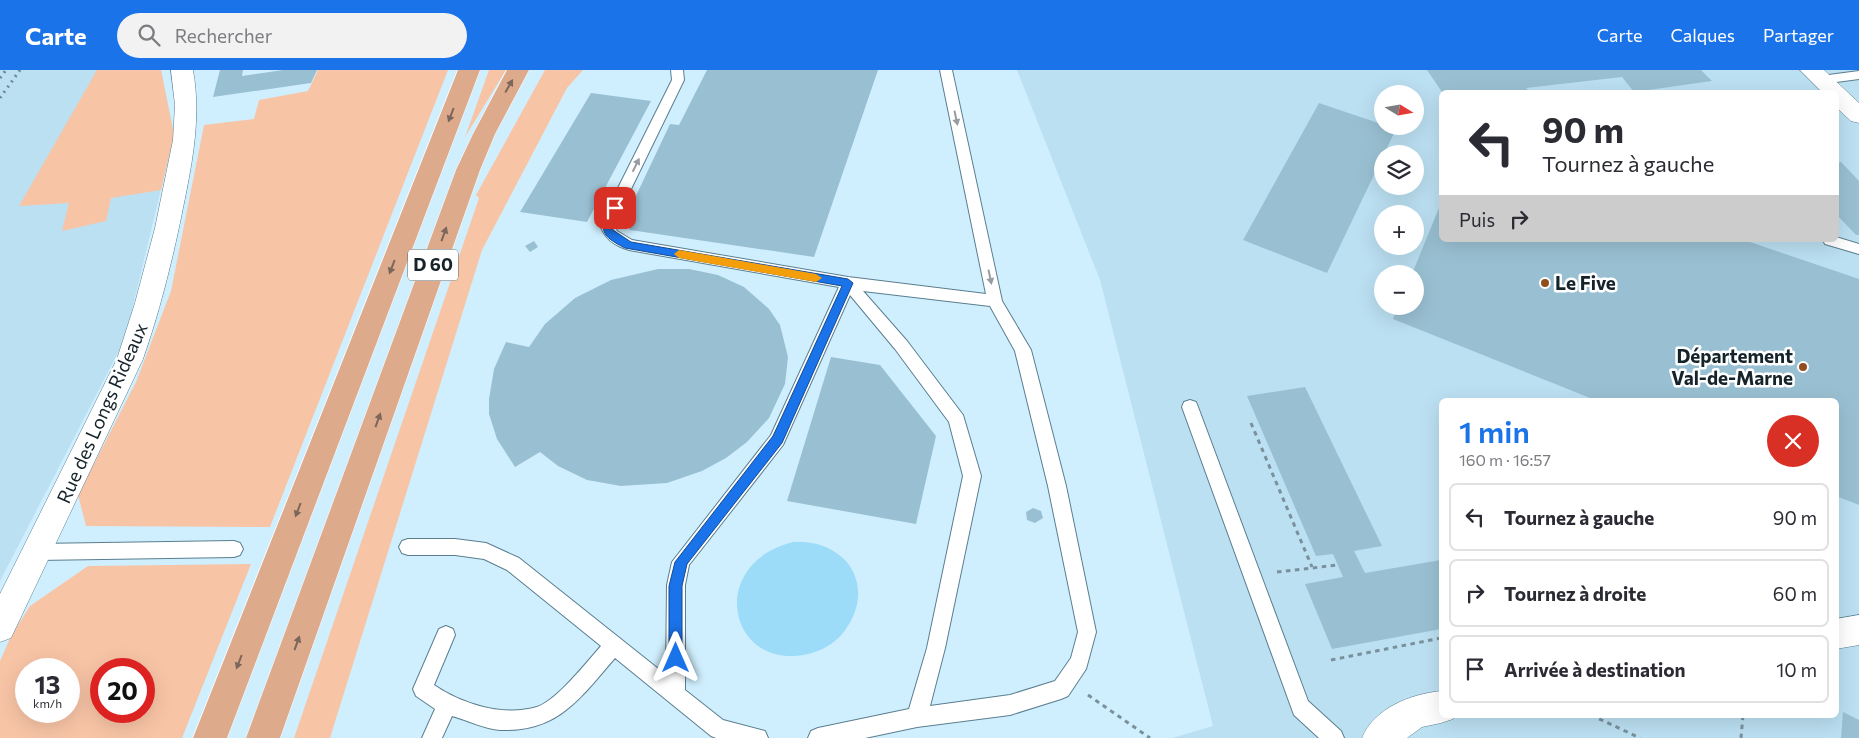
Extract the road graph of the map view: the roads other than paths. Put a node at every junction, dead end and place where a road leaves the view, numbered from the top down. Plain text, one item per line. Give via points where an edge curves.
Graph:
1 (182, 70) edge
2 (469, 70) edge
3 (518, 70) edge
4 (677, 70) edge
5 (946, 70) edge
6 (1859, 75) edge
7 (1826, 84) edge
8 (1839, 97) edge
9 (1859, 116) edge
10 (607, 224) joint
11 (1836, 242) edge
12 (1859, 249) edge
13 (848, 283) junction
14 (995, 301) junction
15 (1190, 407) dead end
16 (408, 547) dead end
17 (234, 549) dead end
18 (38, 552) junction
19 (0, 627) edge
20 (1859, 630) edge
21 (1839, 633) edge
22 (446, 635) dead end
23 (614, 645) junction
24 (675, 694) junction
25 (448, 705) junction
26 (1439, 707) edge
27 (917, 717) junction
28 (210, 738) edge
29 (263, 738) edge
30 (432, 738) edge
31 (758, 738) edge
32 (818, 738) edge
33 (1334, 738) edge
34 (1378, 738) edge

1 - 18 street, Rue des Longs Rideaux via 188,105 187,128 152,294 130,359
2 -> 28 highway, D 60
29 -> 3 highway, D 60 via 468,170
10 -> 4 lane via 678,80
5 -> 14 lane
6 - 7 lane
8 - 9 street
10 - 13 lane via 608,231 616,239 629,245
11 - 12 lane
13 - 14 lane
13 - 24 lane via 778,440 681,562 676,586
13 - 27 lane via 902,346 957,420 972,476 936,648
14 - 27 lane via 1023,350 1057,486 1088,632 1079,662 1061,689 1010,705
15 - 33 lane via 1301,708
16 - 23 lane via 486,551 513,564
17 - 18 lane
18 - 19 street, Rue des Longs Rideaux
20 - 21 street
22 - 25 lane via 423,689
23 - 24 lane
23 - 25 lane via 571,694 542,716 499,720
24 - 31 lane via 718,729
25 - 30 lane
26 - 34 street via 1415,711
27 - 32 lane

